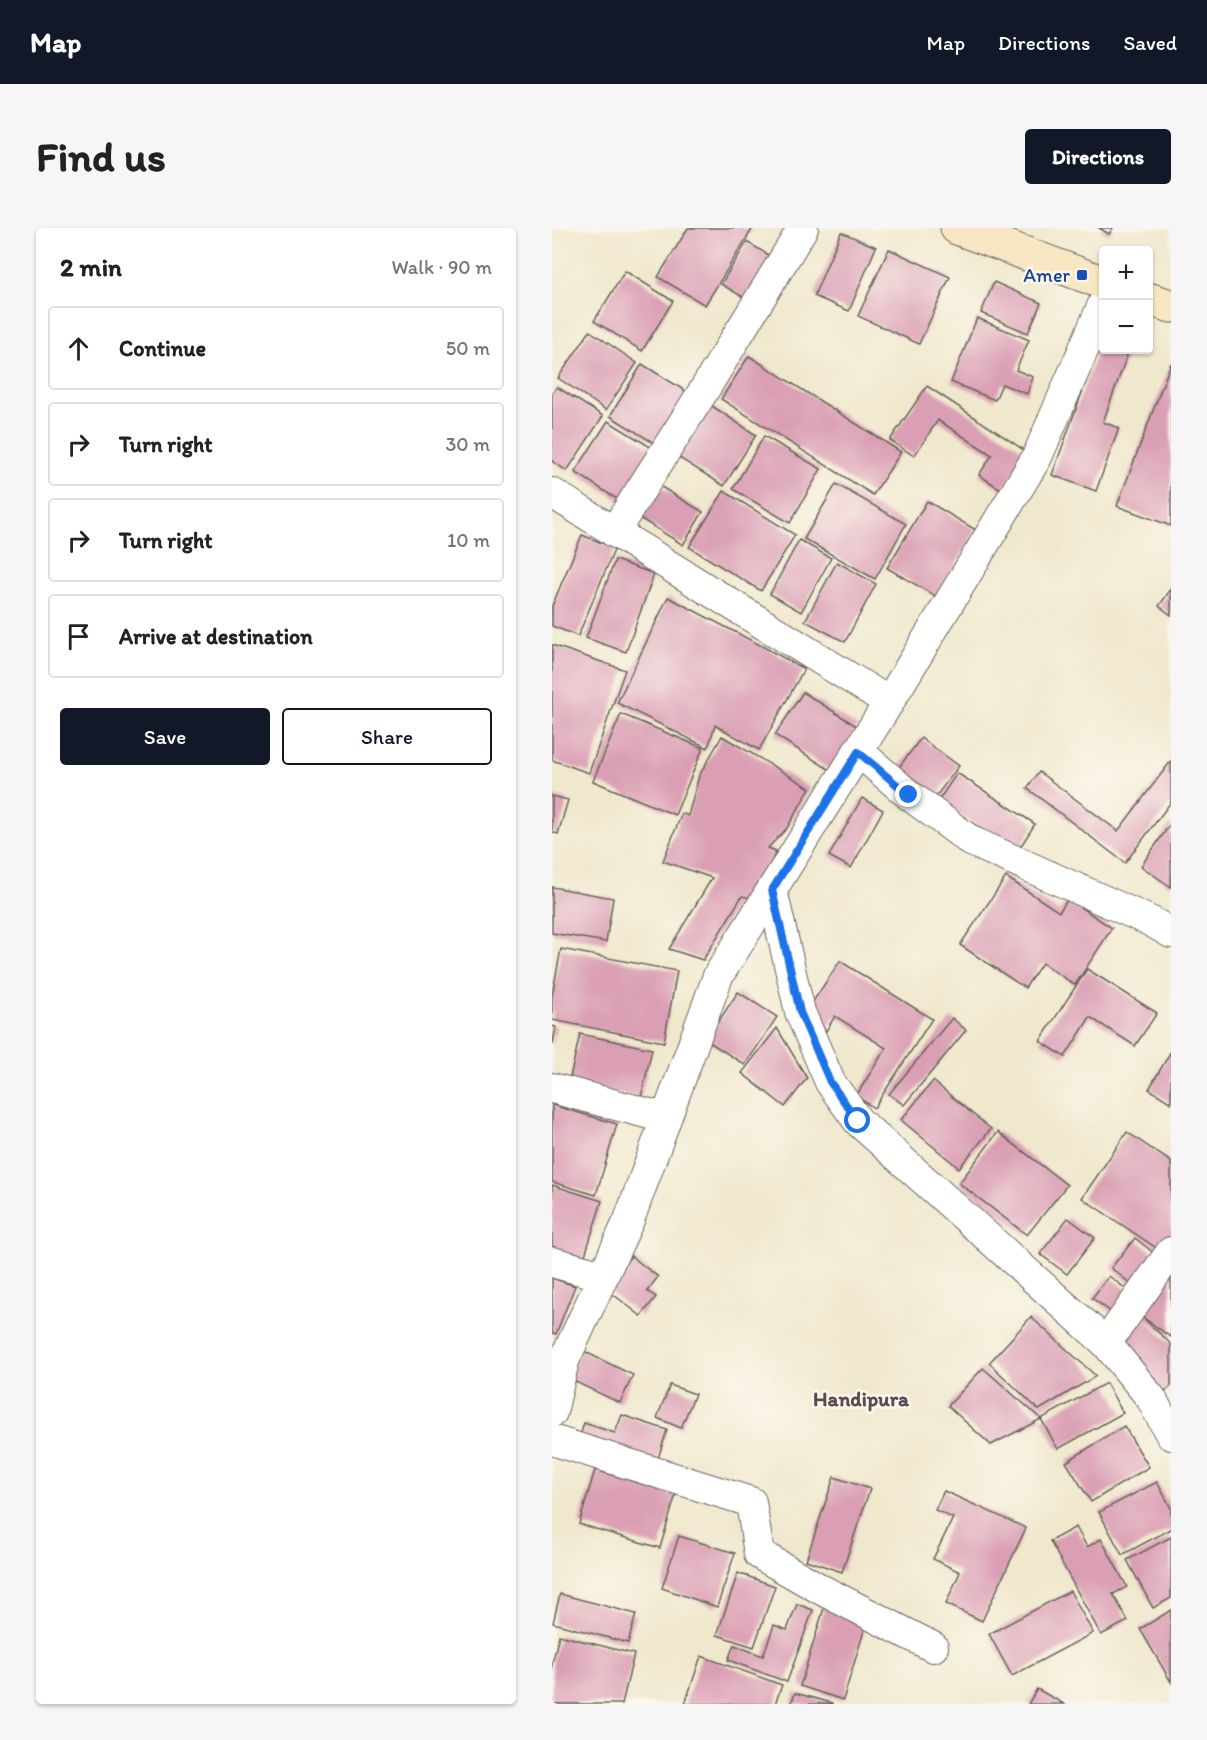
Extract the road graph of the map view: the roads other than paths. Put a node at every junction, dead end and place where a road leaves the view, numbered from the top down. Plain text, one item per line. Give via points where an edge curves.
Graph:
1 (803, 228) edge
2 (957, 228) edge
3 (1099, 281) edge
4 (1153, 299) edge
5 (1171, 306) edge
6 (1099, 313) edge
7 (552, 493) edge
8 (614, 532) junction
9 (889, 702) junction
10 (858, 752) junction
11 (772, 890) junction
12 (1171, 933) edge
13 (552, 1088) edge
14 (665, 1118) junction
15 (1171, 1252) edge
16 (552, 1262) edge
17 (603, 1276) junction
18 (1106, 1343) junction
19 (552, 1412) edge
20 (1171, 1435) edge
21 (552, 1440) edge
22 (933, 1647) dead end

1 - 8 street
2 - 3 main road
4 - 5 main road
6 - 9 street via 1036,457
7 - 8 street
8 - 9 street
9 - 10 street
10 - 11 street
10 - 12 street via 971,841
11 - 14 street via 718,976
11 - 18 street via 800,1012 830,1082 858,1121
13 - 14 street
14 - 17 street via 629,1220
15 - 18 street
16 - 17 street
17 - 19 street via 564,1362
18 - 20 street via 1151,1398
21 - 22 street via 750,1502 759,1554

